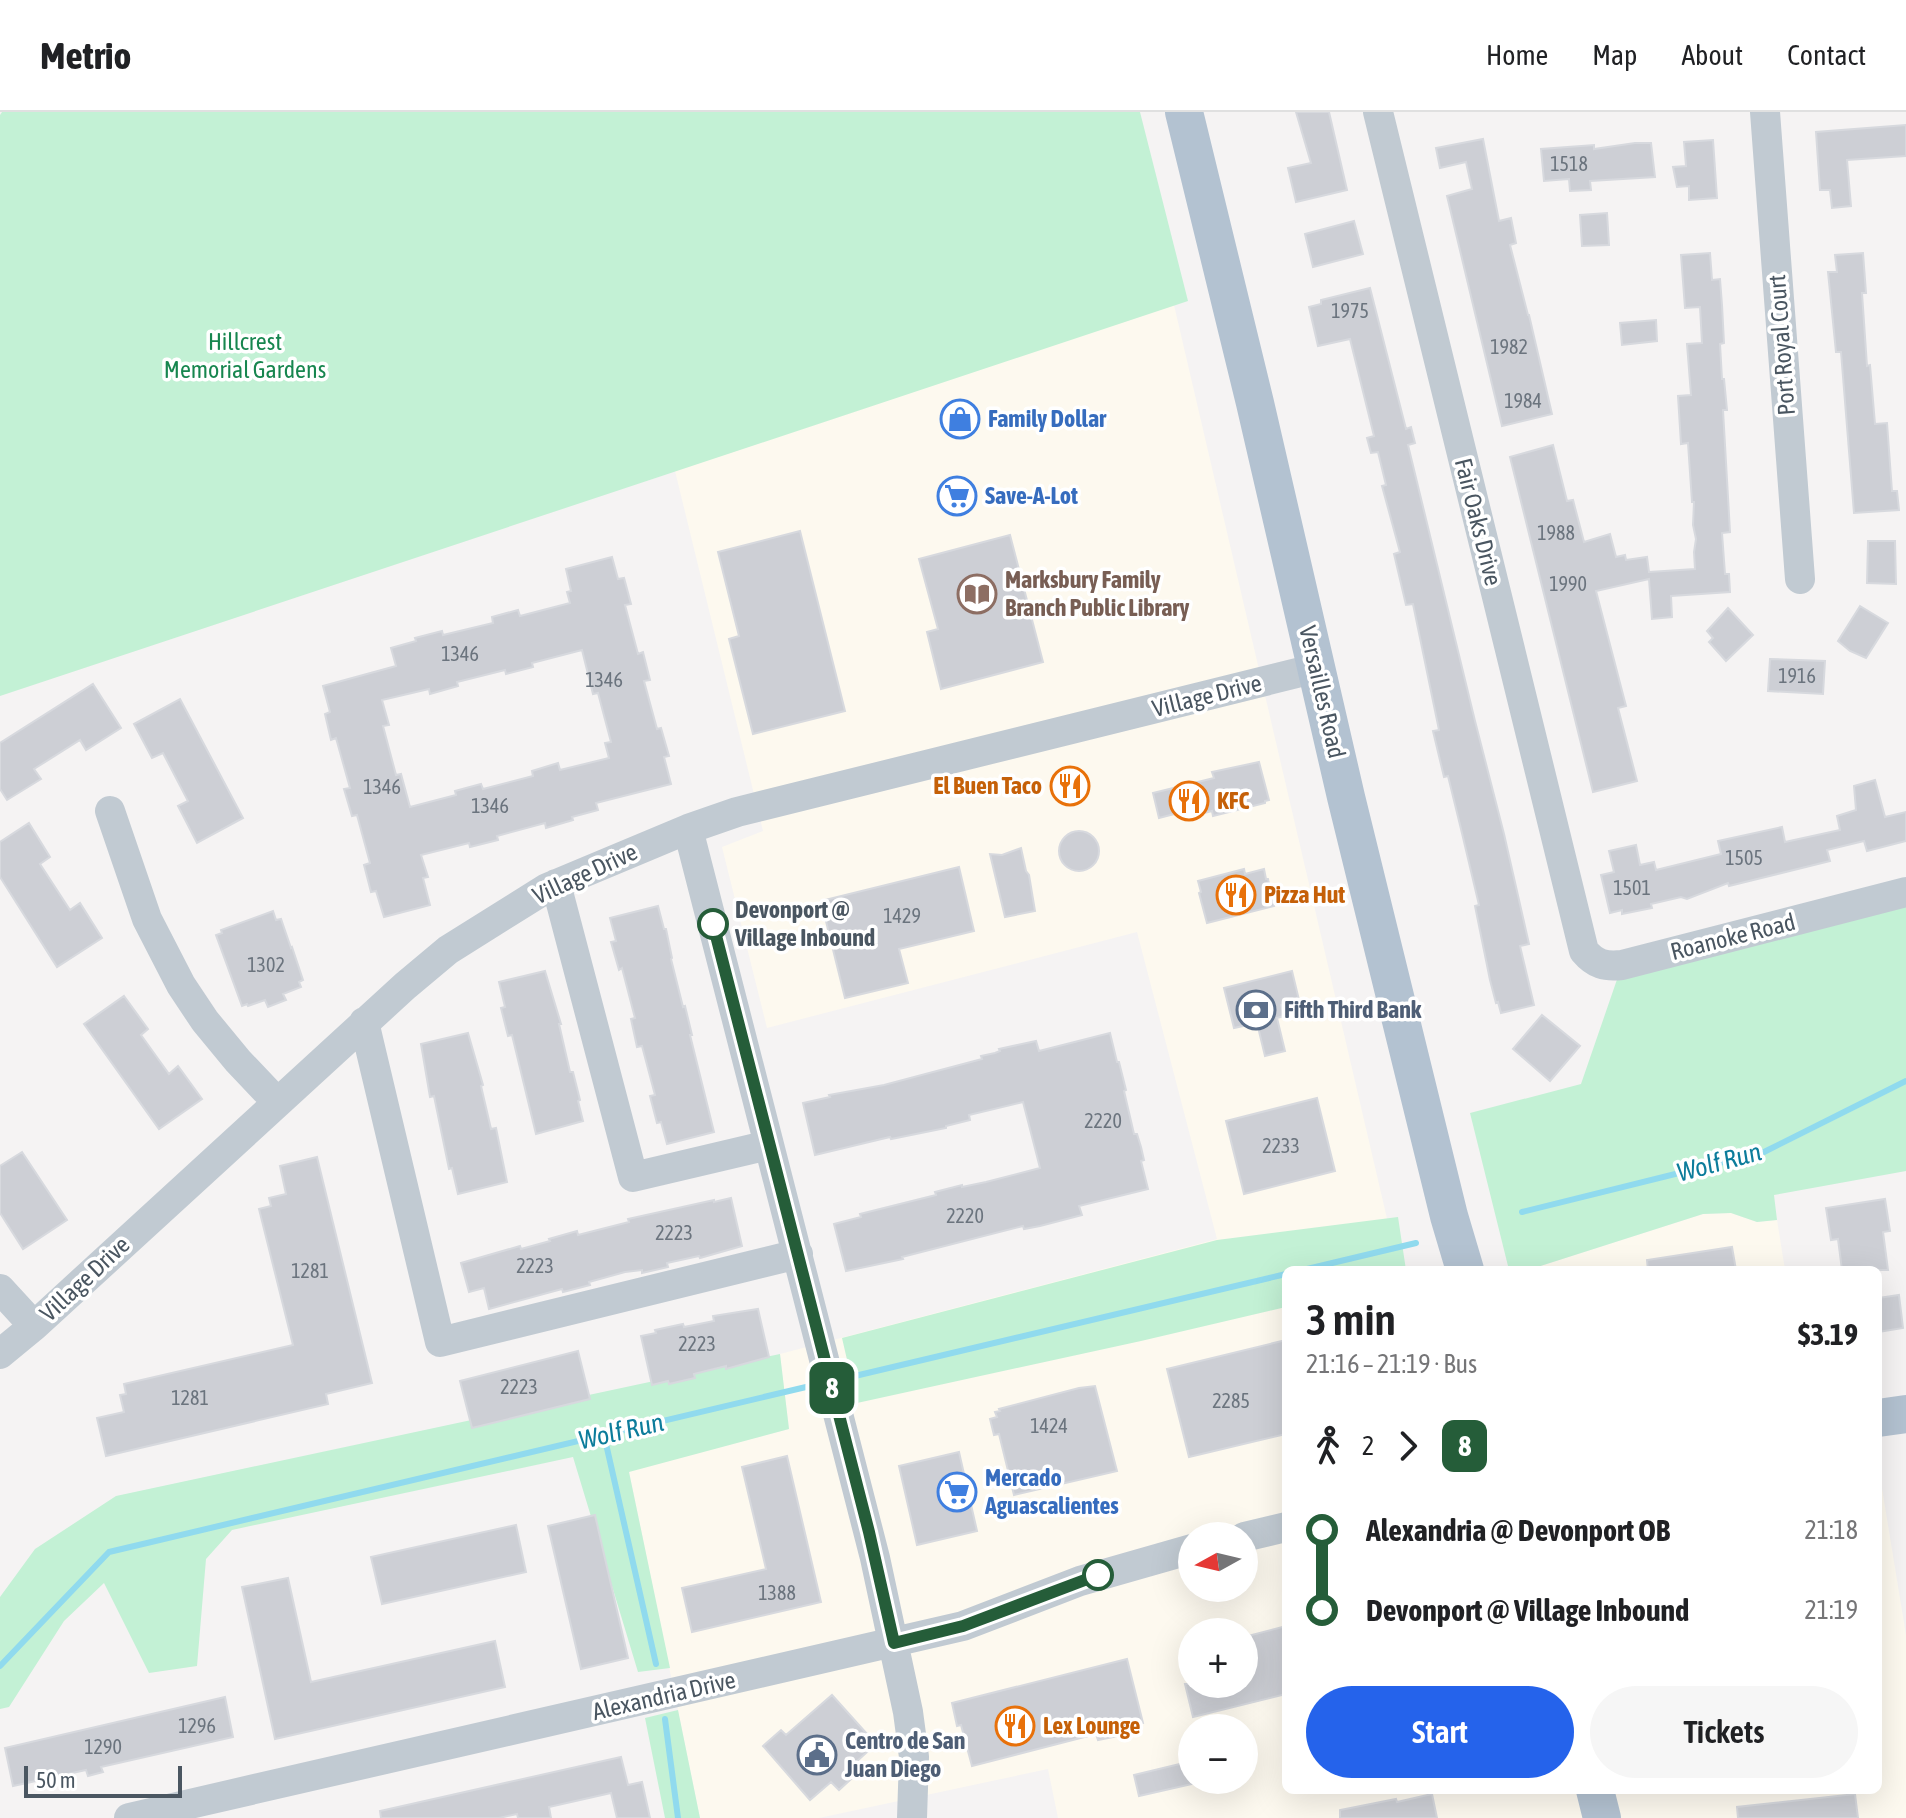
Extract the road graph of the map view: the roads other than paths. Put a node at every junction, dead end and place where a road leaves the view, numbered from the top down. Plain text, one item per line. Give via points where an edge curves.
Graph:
1 (1184, 112) edge
2 (1378, 112) edge
3 (1765, 112) edge
4 (1800, 579) dead end
5 (1317, 668) junction
6 (110, 811) dead end
7 (688, 829) junction
8 (556, 884) junction
9 (1906, 892) edge
10 (1578, 932) joint
11 (364, 1022) junction
12 (277, 1102) junction
13 (769, 1145) junction
14 (798, 1254) junction
15 (1464, 1266) edge
16 (0, 1289) edge
17 (34, 1326) junction
18 (0, 1354) edge
19 (1906, 1414) edge
20 (1882, 1417) edge
21 (1282, 1528) edge
22 (1258, 1534) edge
23 (1178, 1553) edge
24 (894, 1643) junction
25 (1596, 1794) edge
26 (129, 1818) edge
27 (912, 1818) edge
28 (1602, 1818) edge

1 - 5 main road, Versailles Road
2 - 10 street, Fair Oaks Drive
3 - 4 street, Port Royal Court
5 - 7 street, Village Drive via 748,809
5 - 15 main road, Versailles Road
6 - 12 street via 147,919 181,985 205,1021
7 - 8 street, Village Drive
7 - 13 street
8 - 11 street, Village Drive via 448,950
8 - 13 street via 633,1177
9 - 10 street, Roanoke Road via 1622,965 1592,960
11 - 12 street, Village Drive
11 - 14 street via 440,1342
12 - 17 street, Village Drive
13 - 14 street
14 - 24 street
16 - 17 street
17 - 18 street, Village Drive
19 - 20 main road
21 - 22 street
23 - 24 street, Alexandria Drive via 1089,1578 963,1626
24 - 26 street, Alexandria Drive
24 - 27 street via 914,1757
25 - 28 main road

